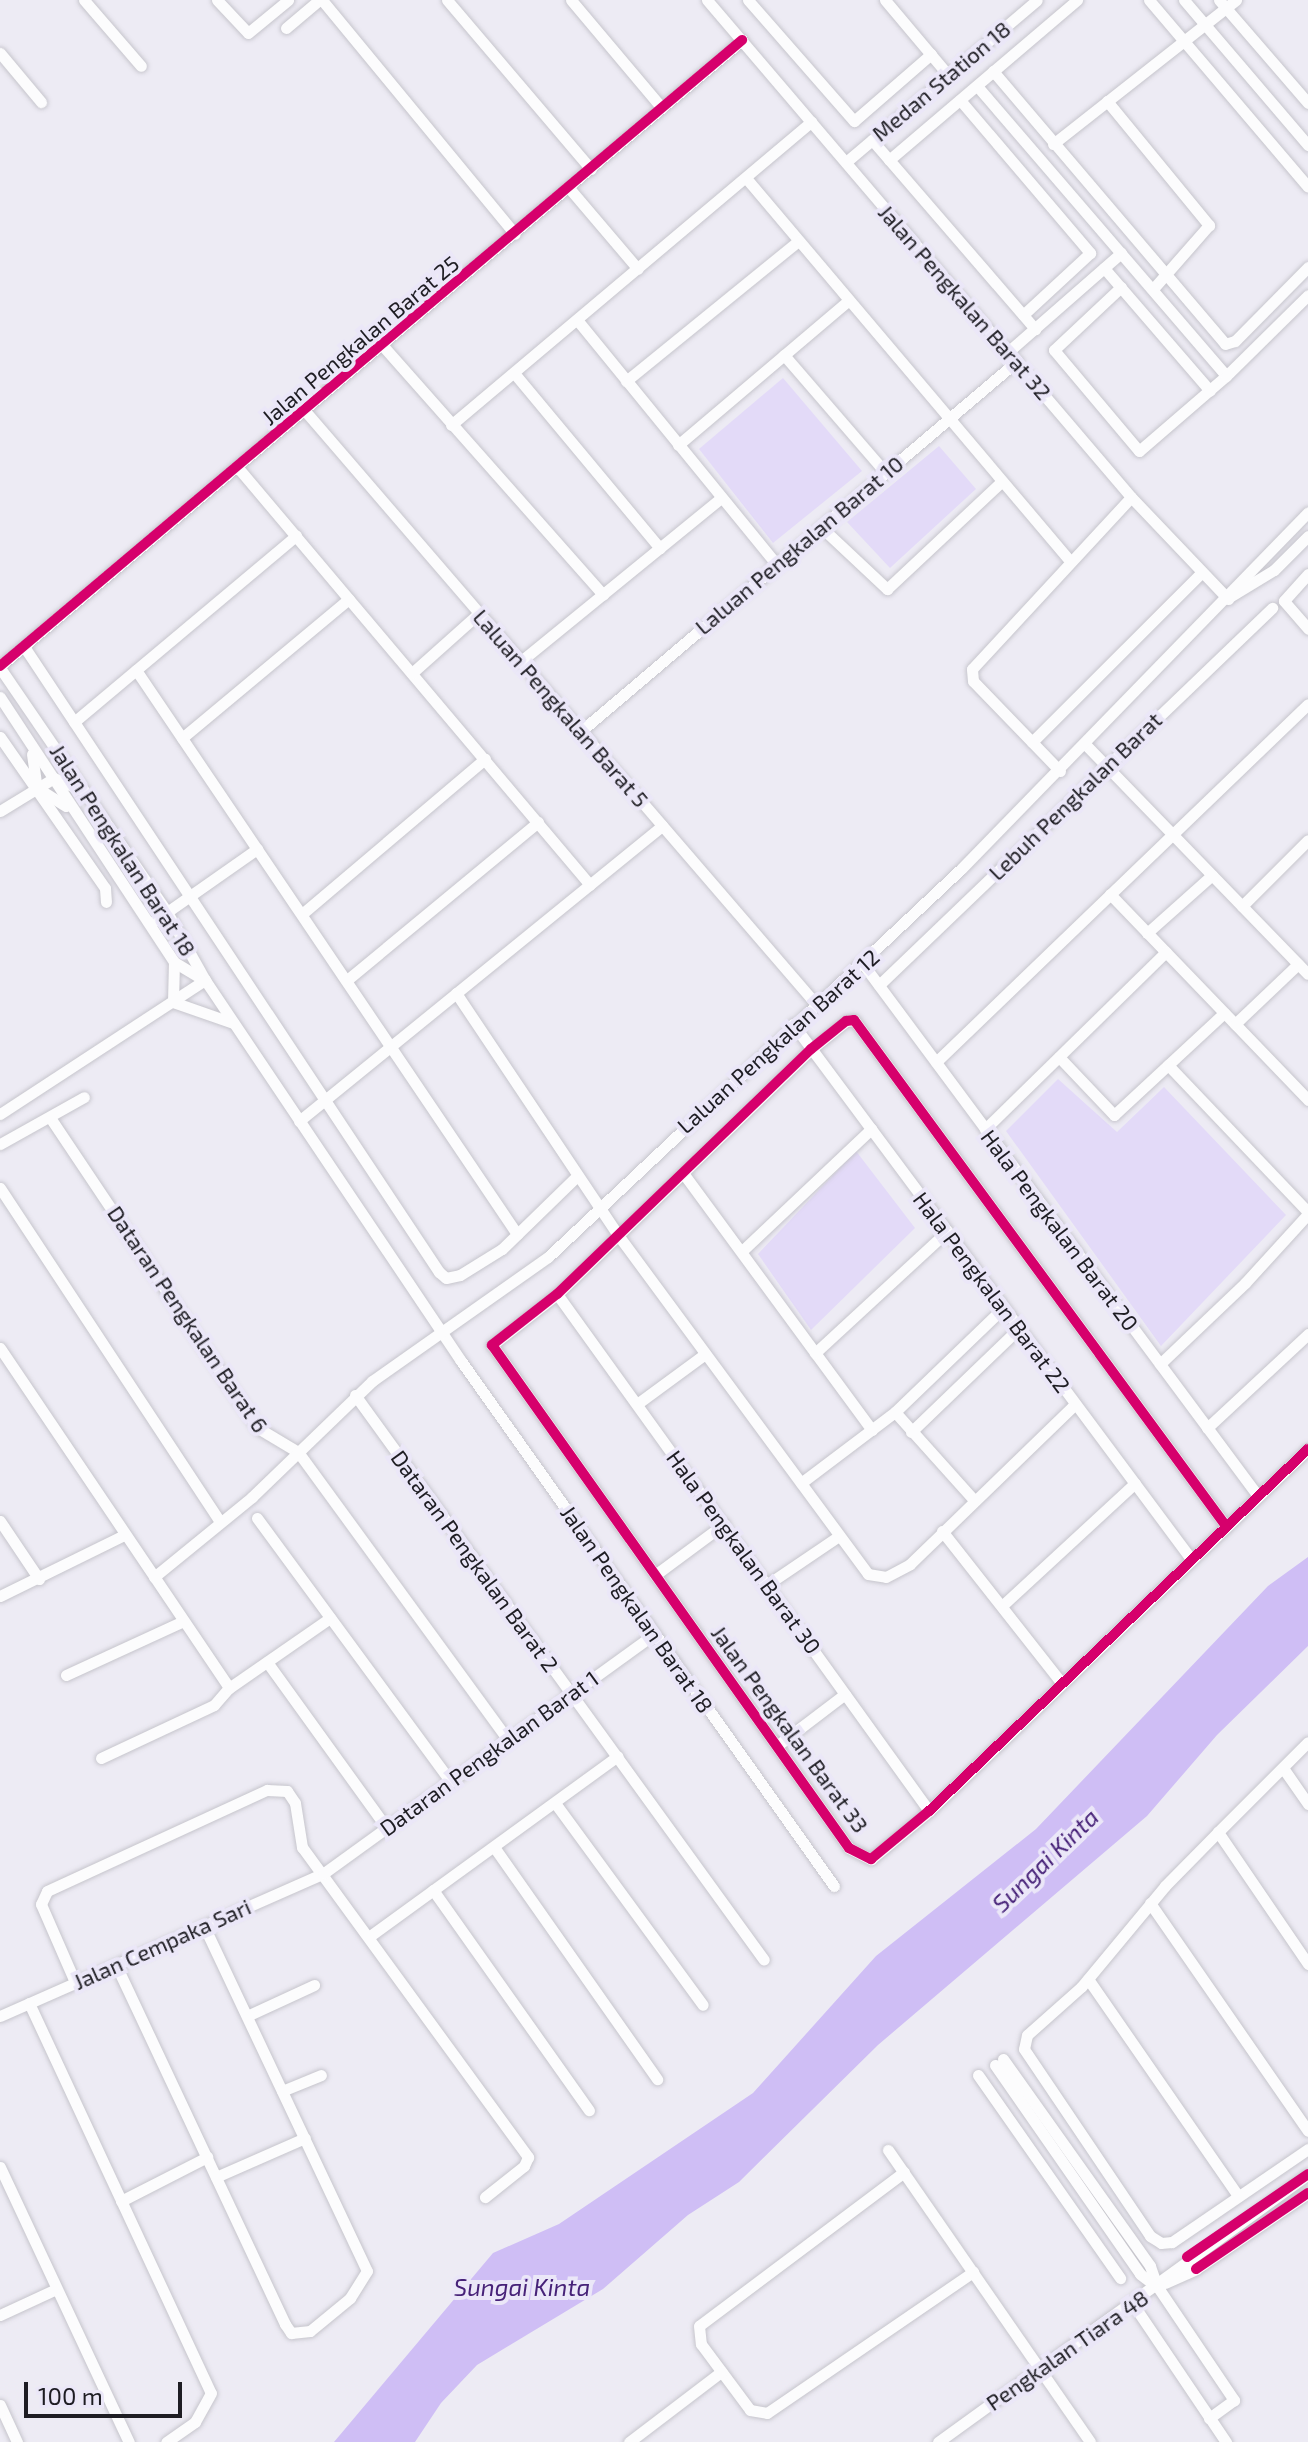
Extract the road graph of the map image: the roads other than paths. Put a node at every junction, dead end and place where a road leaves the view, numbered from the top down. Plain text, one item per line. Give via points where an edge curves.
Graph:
1 (84, 0) edge
2 (217, 0) edge
3 (288, 0) edge
4 (321, 0) edge
5 (447, 0) edge
6 (571, 0) edge
7 (707, 0) edge
8 (748, 0) edge
9 (885, 0) edge
10 (1037, 0) edge
11 (1077, 0) edge
12 (1149, 0) edge
13 (1184, 0) edge
14 (1236, 0) edge
15 (1222, 4) edge
16 (1204, 25) junction
17 (286, 28) dead end
18 (1182, 39) junction
19 (742, 40) junction
20 (0, 53) edge
21 (931, 54) junction
22 (141, 66) dead end
23 (993, 71) junction
24 (949, 76) junction
25 (977, 86) junction
26 (1306, 95) edge
27 (960, 100) junction
28 (1107, 101) junction
29 (41, 102) dead end
30 (662, 108) junction
31 (811, 122) junction
32 (872, 140) junction
33 (1053, 144) junction
34 (1308, 145) edge
35 (889, 160) junction
36 (846, 162) junction
37 (591, 169) junction
38 (746, 178) junction
39 (1308, 187) edge
40 (569, 188) junction
41 (515, 234) junction
42 (798, 241) junction
43 (1121, 253) junction
44 (1308, 267) edge
45 (1104, 268) junction
46 (638, 269) junction
47 (1165, 275) junction
48 (1121, 287) junction
49 (1153, 289) junction
50 (1308, 295) edge
51 (849, 300) junction
52 (1023, 315) junction
53 (578, 321) junction
54 (1035, 329) junction
55 (383, 346) junction
56 (1009, 351) junction
57 (784, 355) junction
58 (1017, 361) junction
59 (514, 373) junction
60 (1226, 376) junction
61 (626, 381) junction
62 (1210, 391) junction
63 (306, 412) junction
64 (948, 418) junction
65 (451, 425) junction
66 (678, 445) junction
67 (239, 469) junction
68 (885, 472) junction
69 (1000, 483) junction
70 (1131, 497) junction
71 (721, 498) junction
72 (1308, 512) edge
73 (821, 527) junction
74 (296, 536) junction
75 (1308, 536) edge
76 (660, 548) junction
77 (1070, 561) junction
78 (776, 564) junction
79 (1202, 572) junction
80 (1308, 574) edge
81 (603, 595) junction
82 (1229, 598) junction
83 (349, 599) junction
84 (1272, 608) dead end
85 (479, 613) junction
86 (1308, 629) edge
87 (25, 648) junction
88 (521, 661) junction
89 (0, 667) edge
90 (136, 670) junction
91 (412, 673) junction
92 (0, 697) edge
93 (1308, 704) edge
94 (74, 722) junction
95 (581, 731) junction
96 (23, 732) junction
97 (47, 734) junction
98 (0, 737) edge
99 (182, 738) junction
100 (1032, 742) junction
101 (1085, 744) junction
102 (485, 759) junction
103 (1106, 766) junction
104 (1060, 771) junction
105 (54, 778) junction
106 (36, 789) junction
107 (92, 802) junction
108 (0, 811) edge
109 (538, 822) junction
110 (83, 823) junction
111 (662, 826) junction
112 (1172, 834) junction
113 (1308, 840) edge
114 (257, 849) junction
115 (1212, 875) junction
116 (590, 885) junction
117 (1110, 894) junction
118 (191, 896) junction
119 (106, 902) dead end
120 (1242, 906) junction
121 (167, 912) junction
122 (302, 914) junction
123 (150, 924) junction
124 (1147, 933) junction
125 (1166, 952) junction
126 (174, 962) junction
127 (863, 964) junction
128 (1298, 964) junction
129 (1308, 974) edge
130 (205, 980) junction
131 (347, 980) junction
132 (879, 985) junction
133 (456, 993) junction
134 (173, 1002) junction
135 (816, 1004) junction
136 (1224, 1013) junction
137 (234, 1023) junction
138 (793, 1024) junction
139 (1235, 1024) junction
140 (391, 1046) junction
141 (811, 1049) junction
142 (1059, 1057) junction
143 (936, 1062) junction
144 (1168, 1065) junction
145 (84, 1097) dead end
146 (326, 1099) junction
147 (1308, 1100) edge
148 (0, 1114) edge
149 (51, 1119) junction
150 (299, 1121) junction
151 (871, 1129) junction
152 (985, 1129) junction
153 (0, 1144) edge
154 (683, 1173) junction
155 (577, 1176) junction
156 (0, 1188) edge
157 (599, 1208) junction
158 (1308, 1213) edge
159 (947, 1231) junction
160 (517, 1234) junction
161 (618, 1235) junction
162 (742, 1251) junction
163 (557, 1294) junction
164 (1004, 1307) junction
165 (1019, 1328) junction
166 (441, 1331) junction
167 (1308, 1334) edge
168 (0, 1348) edge
169 (815, 1353) junction
170 (705, 1354) junction
171 (1160, 1364) junction
172 (355, 1395) junction
173 (637, 1404) junction
174 (1075, 1404) junction
175 (895, 1412) junction
176 (1207, 1428) junction
177 (872, 1430) junction
178 (911, 1432) junction
179 (1308, 1449) edge
180 (298, 1452) junction
181 (801, 1483) junction
182 (1135, 1483) junction
183 (1258, 1496) junction
184 (974, 1500) junction
185 (257, 1518) dead end
186 (0, 1521) edge
187 (220, 1522) junction
188 (724, 1524) junction
189 (1226, 1526) junction
190 (942, 1531) junction
191 (124, 1535) junction
192 (839, 1536) junction
193 (1191, 1559) junction
194 (655, 1575) junction
195 (154, 1577) junction
196 (39, 1579) junction
197 (768, 1584) junction
198 (0, 1596) edge
199 (1004, 1604) junction
200 (330, 1618) junction
201 (181, 1622) junction
202 (654, 1634) junction
203 (267, 1662) junction
204 (66, 1675) dead end
205 (1060, 1681) junction
206 (229, 1688) junction
207 (570, 1694) junction
208 (845, 1694) junction
209 (507, 1739) junction
210 (1308, 1742) edge
211 (778, 1745) junction
212 (618, 1756) junction
213 (101, 1758) dead end
214 (1283, 1768) junction
215 (450, 1781) junction
216 (555, 1803) junction
217 (1308, 1804) edge
218 (929, 1811) junction
219 (386, 1827) junction
220 (1218, 1832) junction
221 (494, 1847) junction
222 (324, 1873) junction
223 (834, 1886) dead end
224 (433, 1890) junction
225 (1150, 1903) junction
226 (204, 1926) junction
227 (370, 1936) junction
228 (764, 1960) dead end
229 (1308, 1964) edge
230 (116, 1965) junction
231 (1088, 1979) junction
232 (75, 1982) junction
233 (314, 1985) dead end
234 (29, 2003) junction
235 (703, 2005) dead end
236 (0, 2016) edge
237 (247, 2016) junction
238 (999, 2062) dead end
239 (321, 2075) dead end
240 (978, 2075) dead end
241 (657, 2079) dead end
242 (282, 2091) junction
243 (589, 2110) dead end
244 (1308, 2131) edge
245 (305, 2138) junction
246 (1308, 2149) edge
247 (888, 2150) dead end
248 (207, 2157) junction
249 (1067, 2158) junction
250 (0, 2167) edge
251 (904, 2172) junction
252 (1046, 2173) junction
253 (1308, 2174) edge
254 (216, 2177) junction
255 (1308, 2193) edge
256 (1238, 2196) junction
257 (485, 2197) dead end
258 (121, 2201) junction
259 (973, 2272) junction
260 (1120, 2278) dead end
261 (1157, 2286) junction
262 (56, 2289) junction
263 (1139, 2313) dead end
264 (0, 2315) edge
265 (1039, 2367) junction
266 (721, 2372) junction
267 (0, 2405) edge
268 (1209, 2418) junction
269 (634, 2440) edge
270 (17, 2442) edge
271 (129, 2442) edge
272 (166, 2442) edge
273 (938, 2442) edge
274 (1090, 2442) edge
275 (1226, 2442) edge

1 - 22 street
2 - 3 street via 248,33
4 - 17 street
4 - 41 street
5 - 37 street
6 - 30 street
7 - 19 street, Jalan Pengkalan Barat 32
8 - 21 street via 854,121
9 - 21 street
10 - 24 street, Medan Station 18
11 - 23 street
12 - 18 street
13 - 16 street
14 - 15 street
15 - 16 street
15 - 26 street
16 - 18 street
16 - 34 street
18 - 28 street
18 - 39 street
19 - 30 street, Jalan Pengkalan Barat 25
19 - 31 street, Jalan Pengkalan Barat 32
20 - 29 street
21 - 24 street
23 - 25 street
23 - 33 street
24 - 32 street, Medan Station 18
25 - 27 street
25 - 43 street
27 - 35 street
27 - 52 street via 1090,253
28 - 33 street
28 - 47 street via 1208,219 1207,230
30 - 37 street, Jalan Pengkalan Barat 25
31 - 36 street, Jalan Pengkalan Barat 32
31 - 38 street
32 - 35 street
32 - 36 street, Medan Station 18
33 - 47 street
35 - 52 street
36 - 56 street, Jalan Pengkalan Barat 32
37 - 40 street, Jalan Pengkalan Barat 25
38 - 42 street
38 - 46 street
40 - 41 street, Jalan Pengkalan Barat 25
40 - 46 street
41 - 55 street, Jalan Pengkalan Barat 25
42 - 51 street
42 - 61 street
43 - 45 street
43 - 49 street
44 - 47 street via 1231,344 1225,344
45 - 48 street
45 - 54 street
46 - 53 street
47 - 49 street
48 - 62 street
48 - 62 street via 1054,350 1123,436 1139,451 1147,447
49 - 60 street
50 - 60 street
51 - 57 street
51 - 64 street
52 - 54 street
53 - 59 street
53 - 61 street
54 - 56 street
55 - 63 street, Jalan Pengkalan Barat 25
55 - 65 street
56 - 58 street, Jalan Pengkalan Barat 32
57 - 66 street
57 - 68 street
58 - 64 street, Laluan Pengkalan Barat 10
58 - 70 street, Jalan Pengkalan Barat 32
59 - 65 street
59 - 76 street
60 - 62 street
61 - 66 street
63 - 67 street, Jalan Pengkalan Barat 25
63 - 85 street, Laluan Pengkalan Barat 5
64 - 68 street, Laluan Pengkalan Barat 10
64 - 69 street
65 - 81 street
66 - 71 street
67 - 74 street
67 - 87 street, Jalan Pengkalan Barat 25
68 - 73 street, Laluan Pengkalan Barat 10
69 - 73 street via 887,589
69 - 77 street
70 - 77 street
70 - 79 street, Jalan Pengkalan Barat 32
71 - 76 street
71 - 78 street
72 - 82 street, Laluan Pengkalan Barat 12 via 1242,577
73 - 78 street, Laluan Pengkalan Barat 10
74 - 83 street
74 - 90 street
75 - 82 street, Laluan Pengkalan Barat 12 via 1274,570
76 - 81 street
77 - 100 street via 1060,579 972,669 973,681
78 - 95 street, Laluan Pengkalan Barat 10
79 - 82 street, Jalan Pengkalan Barat 32
79 - 100 street
80 - 86 street via 1285,597 1288,609
81 - 88 street
82 - 101 street, Laluan Pengkalan Barat 12
83 - 91 street
83 - 99 street
84 - 103 street, Lebuh Pengkalan Barat
85 - 88 street, Laluan Pengkalan Barat 5
85 - 91 street
87 - 89 street, Jalan Pengkalan Barat 25
87 - 94 street
88 - 95 street, Laluan Pengkalan Barat 5
89 - 97 street, Jalan Pengkalan Barat 18
90 - 94 street
90 - 99 street
91 - 102 street
92 - 96 street, Jalan Pengkalan Barat 18
93 - 112 street
94 - 118 street
95 - 111 street, Laluan Pengkalan Barat 5
96 - 105 street, Jalan Pengkalan Barat 18
96 - 106 street via 37,768
97 - 105 street
97 - 107 street, Jalan Pengkalan Barat 18
98 - 106 street
99 - 114 street
100 - 104 street
101 - 103 street
101 - 104 street, Laluan Pengkalan Barat 12
102 - 109 street
102 - 122 street
103 - 112 street
103 - 132 street, Lebuh Pengkalan Barat
104 - 127 street, Laluan Pengkalan Barat 12
105 - 106 street
105 - 107 street via 69,780
105 - 110 street, Jalan Pengkalan Barat 18
106 - 108 street
106 - 110 street via 59,798
106 - 119 street via 105,888
107 - 121 street, Jalan Pengkalan Barat 18
109 - 116 street
109 - 131 street
110 - 123 street, Jalan Pengkalan Barat 18
111 - 116 street
111 - 135 street, Laluan Pengkalan Barat 5
112 - 115 street
112 - 117 street
113 - 120 street
114 - 118 street
114 - 122 street
115 - 120 street
115 - 124 street
116 - 133 street
117 - 124 street
117 - 143 street
118 - 121 street
118 - 146 street
120 - 128 street
121 - 123 street
121 - 130 street, Jalan Pengkalan Barat 18
122 - 131 street
123 - 126 street, Jalan Pengkalan Barat 18
124 - 125 street
125 - 136 street
125 - 142 street
126 - 130 street, Jalan Pengkalan Barat 18
126 - 134 street
127 - 132 street, Hala Pengkalan Barat 20
127 - 135 street, Laluan Pengkalan Barat 12
128 - 129 street
128 - 139 street
130 - 134 street
130 - 137 street, Jalan Pengkalan Barat 18
131 - 140 street
132 - 143 street, Hala Pengkalan Barat 20
133 - 140 street
133 - 155 street
134 - 137 street
134 - 148 street
135 - 138 street, Laluan Pengkalan Barat 12
136 - 139 street
136 - 144 street
137 - 150 street, Jalan Pengkalan Barat 18
138 - 141 street, Hala Pengkalan Barat 22
138 - 157 street, Laluan Pengkalan Barat 12
139 - 147 street
140 - 146 street
140 - 160 street
141 - 151 street, Hala Pengkalan Barat 22
141 - 154 street
141 - 189 street via 854,1020
142 - 144 street via 1114,1115
142 - 152 street
143 - 152 street, Hala Pengkalan Barat 20
144 - 158 street
145 - 149 street
146 - 150 street
146 - 160 street via 446,1278 460,1275
149 - 153 street
149 - 180 street, Dataran Pengkalan Barat 6 via 258,1428
150 - 166 street, Jalan Pengkalan Barat 18
151 - 159 street, Hala Pengkalan Barat 22
151 - 162 street
152 - 171 street, Hala Pengkalan Barat 20
154 - 161 street
154 - 162 street
155 - 157 street
155 - 160 street
156 - 187 street
157 - 161 street
157 - 166 street, Laluan Pengkalan Barat 12 via 516,1282
158 - 171 street via 1245,1283
159 - 164 street, Hala Pengkalan Barat 22
159 - 169 street
161 - 163 street
161 - 170 street
162 - 169 street
163 - 173 street, Hala Pengkalan Barat 30
163 - 194 street, Jalan Pengkalan Barat 33 via 494,1338 493,1350
164 - 165 street, Hala Pengkalan Barat 22
164 - 175 street
165 - 174 street, Hala Pengkalan Barat 22
165 - 178 street
166 - 172 street, Laluan Pengkalan Barat 12
166 - 202 street, Jalan Pengkalan Barat 18
167 - 176 street
168 - 191 street
169 - 177 street
170 - 173 street
170 - 181 street
171 - 176 street, Hala Pengkalan Barat 20
172 - 180 street, Laluan Pengkalan Barat 12
172 - 207 street, Dataran Pengkalan Barat 2
173 - 188 street, Hala Pengkalan Barat 30
174 - 182 street, Hala Pengkalan Barat 22
174 - 184 street
175 - 177 street
175 - 178 street
176 - 183 street, Hala Pengkalan Barat 20
177 - 181 street
178 - 184 street
179 - 183 street, Jalan Pengkalan Barat 33
180 - 187 street, Laluan Pengkalan Barat 12
180 - 209 street, Dataran Pengkalan Barat 6
181 - 192 street
182 - 193 street, Hala Pengkalan Barat 22
182 - 199 street
183 - 189 street, Jalan Pengkalan Barat 33
184 - 190 street
185 - 200 street
186 - 196 street
187 - 195 street, Laluan Pengkalan Barat 12
188 - 194 street
188 - 197 street, Hala Pengkalan Barat 30
189 - 193 street, Jalan Pengkalan Barat 33
190 - 192 street via 897,1572 875,1577 862,1569
190 - 199 street
191 - 195 street
191 - 196 street
192 - 197 street
193 - 205 street, Jalan Pengkalan Barat 33
194 - 211 street, Jalan Pengkalan Barat 33
195 - 201 street
196 - 198 street
197 - 208 street, Hala Pengkalan Barat 30
199 - 205 street
200 - 203 street
200 - 215 street
201 - 204 street
201 - 206 street
202 - 207 street, Dataran Pengkalan Barat 1
202 - 223 street, Jalan Pengkalan Barat 18
203 - 206 street
203 - 219 street
205 - 218 street, Jalan Pengkalan Barat 33
206 - 213 street via 214,1705
207 - 209 street, Dataran Pengkalan Barat 1
207 - 212 street, Dataran Pengkalan Barat 2
208 - 211 street
208 - 218 street, Hala Pengkalan Barat 30
209 - 215 street, Dataran Pengkalan Barat 1
210 - 214 street
211 - 218 street, Jalan Pengkalan Barat 33 via 860,1857 871,1859
212 - 216 street
212 - 228 street, Dataran Pengkalan Barat 2
214 - 217 street
214 - 220 street
215 - 219 street, Dataran Pengkalan Barat 1
216 - 221 street
216 - 235 street
219 - 222 street, Dataran Pengkalan Barat 1
220 - 225 street
220 - 229 street
221 - 224 street
221 - 241 street
222 - 226 street, Jalan Cempaka Sari
222 - 227 street
222 - 232 street via 302,1847 295,1803 287,1791 267,1790 41,1896
224 - 227 street
224 - 243 street
225 - 231 street
225 - 244 street
226 - 230 street, Jalan Cempaka Sari
226 - 237 street
227 - 257 street via 528,2157
230 - 232 street, Jalan Cempaka Sari
230 - 248 street
231 - 256 street
231 - 256 street via 1027,2035 1024,2049 1150,2236 1172,2242
232 - 234 street, Jalan Cempaka Sari
233 - 237 street
234 - 236 street, Jalan Cempaka Sari
234 - 258 street
237 - 242 street
238 - 249 street
239 - 242 street
240 - 252 street
242 - 245 street
245 - 254 street
245 - 254 street via 367,2271 364,2283 329,2318 303,2334 291,2333
246 - 256 street
247 - 251 street
248 - 254 street
248 - 258 street
249 - 252 street
249 - 261 street via 1140,2274
250 - 262 street
251 - 259 street
251 - 266 street via 699,2326 701,2344
252 - 260 street
253 - 261 street via 1187,2257
255 - 261 street via 1196,2269
258 - 272 street via 211,2393 195,2422
259 - 265 street
259 - 266 street via 767,2413 750,2410
261 - 265 street, Pengkalan Tiara 48
261 - 268 street via 1234,2400
262 - 264 street
262 - 271 street
263 - 268 street
265 - 273 street, Pengkalan Tiara 48
265 - 274 street
266 - 269 street
267 - 270 street
268 - 275 street

